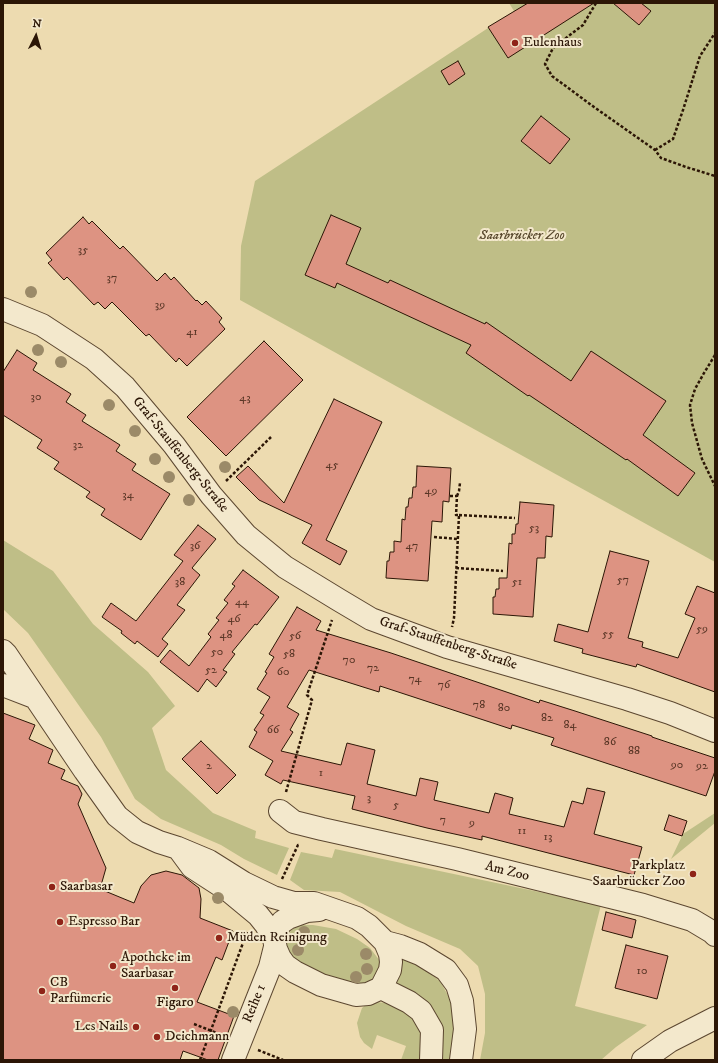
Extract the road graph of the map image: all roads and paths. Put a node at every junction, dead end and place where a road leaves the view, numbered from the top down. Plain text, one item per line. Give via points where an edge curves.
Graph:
1 (596, 3) edge
2 (715, 33) edge
3 (655, 150) junction
4 (715, 176) edge
5 (3, 308) edge
6 (715, 355) edge
7 (271, 437) dead end
8 (460, 483) dead end
9 (222, 484) dead end
10 (715, 486) edge
11 (450, 496) dead end
12 (457, 496) junction
13 (459, 515) junction
14 (515, 518) dead end
15 (434, 538) dead end
16 (458, 539) junction
17 (456, 568) junction
18 (503, 571) dead end
19 (332, 618) dead end
20 (452, 631) dead end
21 (3, 651) edge
22 (3, 685) edge
23 (34, 697) junction
24 (715, 731) edge
25 (290, 779) dead end
26 (284, 820) dead end
27 (304, 846) dead end
28 (178, 848) junction
29 (281, 881) dead end
30 (330, 909) junction
31 (249, 926) dead end
32 (715, 935) edge
33 (386, 942) junction
34 (275, 943) junction
35 (381, 988) junction
36 (715, 1018) edge
37 (200, 1060) edge
38 (233, 1060) edge
39 (431, 1060) edge
40 (461, 1060) edge
41 (643, 1060) edge

1 - 3 path via 583,25 553,48 545,64 552,76
2 - 3 path via 700,56 673,139
3 - 4 path via 661,158
5 - 24 street, Graf-Stauffenberg-Straße via 42,325 94,359 125,387 174,445 211,495 246,534 285,567 338,600 371,619 447,647 627,699
6 - 10 path via 695,389 690,405 702,459
7 - 9 path
8 - 12 path
11 - 12 path
12 - 13 path via 456,515
13 - 14 path
13 - 16 path
15 - 16 path
16 - 17 path
17 - 18 path
17 - 20 path
19 - 25 path via 307,695 312,700
21 - 23 street
22 - 23 street
23 - 28 street via 117,816 137,832
26 - 32 street, Am Zoo via 457,859 642,905 692,920
27 - 29 path via 298,845
28 - 30 street via 209,861 273,898 314,903
28 - 34 street via 192,867 229,891 258,915
30 - 33 street via 356,918
30 - 34 street via 307,911 288,918 278,927
31 - 37 path
33 - 35 street via 391,962
33 - 40 street via 420,954 446,970 456,985 462,1001 465,1029
34 - 35 street via 285,965 321,985 356,995 368,994
34 - 38 street, Reihe 1 via 270,967
35 - 39 street via 409,1002 421,1012 432,1030
36 - 41 street via 670,1041

